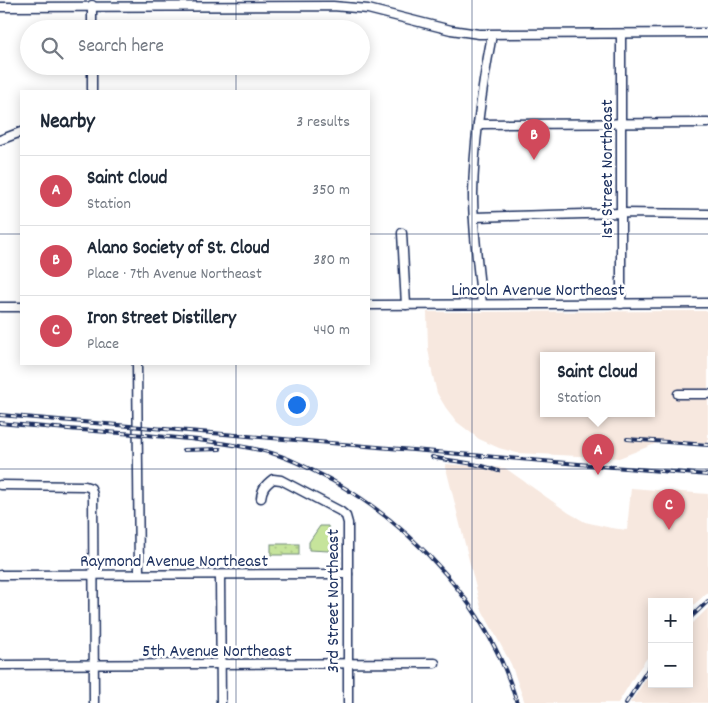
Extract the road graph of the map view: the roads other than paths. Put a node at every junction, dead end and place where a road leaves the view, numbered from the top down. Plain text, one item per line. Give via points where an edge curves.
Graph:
1 (92, 5) junction
2 (0, 7) edge
3 (92, 20) edge
4 (708, 33) edge
5 (492, 34) junction
6 (621, 34) junction
7 (92, 75) edge
8 (92, 90) edge
9 (708, 123) edge
10 (478, 124) junction
11 (622, 124) junction
12 (20, 132) edge
13 (0, 140) edge
14 (621, 213) junction
15 (708, 214) edge
16 (474, 217) junction
17 (402, 233) dead end
18 (708, 303) edge
19 (482, 304) junction
20 (621, 304) junction
21 (370, 305) edge
22 (406, 305) junction
23 (20, 306) edge
24 (0, 307) edge
25 (137, 365) edge
26 (678, 394) dead end
27 (708, 394) edge
28 (0, 485) edge
29 (261, 498) dead end
30 (138, 574) junction
31 (348, 574) junction
32 (0, 575) edge
33 (93, 575) junction
34 (220, 576) junction
35 (435, 663) dead end
36 (94, 665) junction
37 (221, 665) junction
38 (348, 665) junction
39 (0, 666) edge
40 (94, 703) edge
41 (221, 703) edge
42 (348, 703) edge

1 - 2 street
1 - 3 street
1 - 5 street via 333,6 368,9 464,32
4 - 6 street
5 - 6 street
5 - 10 street
6 - 11 street, 1st Street Northeast
7 - 8 street
9 - 11 street
10 - 11 street
10 - 16 street
11 - 14 street, 1st Street Northeast
12 - 13 street
14 - 15 street
14 - 16 street
14 - 20 street, 1st Street Northeast
16 - 19 street
17 - 22 street
18 - 20 street, Lincoln Avenue Northeast
19 - 20 street, Lincoln Avenue Northeast
19 - 22 street, Lincoln Avenue Northeast
21 - 22 street, Lincoln Avenue Northeast
23 - 24 street
25 - 30 street
26 - 27 street
28 - 33 street via 91,488
29 - 31 street, 3rd Street Northeast via 266,483 272,479 282,480 346,516
30 - 33 street, Raymond Avenue Northeast
30 - 34 street, Raymond Avenue Northeast
31 - 34 street, Raymond Avenue Northeast
31 - 38 street, 3rd Street Northeast
32 - 33 street, Raymond Avenue Northeast
33 - 36 street
34 - 37 street
35 - 38 street, 5th Avenue Northeast
36 - 37 street, 5th Avenue Northeast
36 - 39 street, 5th Avenue Northeast
36 - 40 street
37 - 38 street, 5th Avenue Northeast
37 - 41 street
38 - 42 street, 3rd Street Northeast

